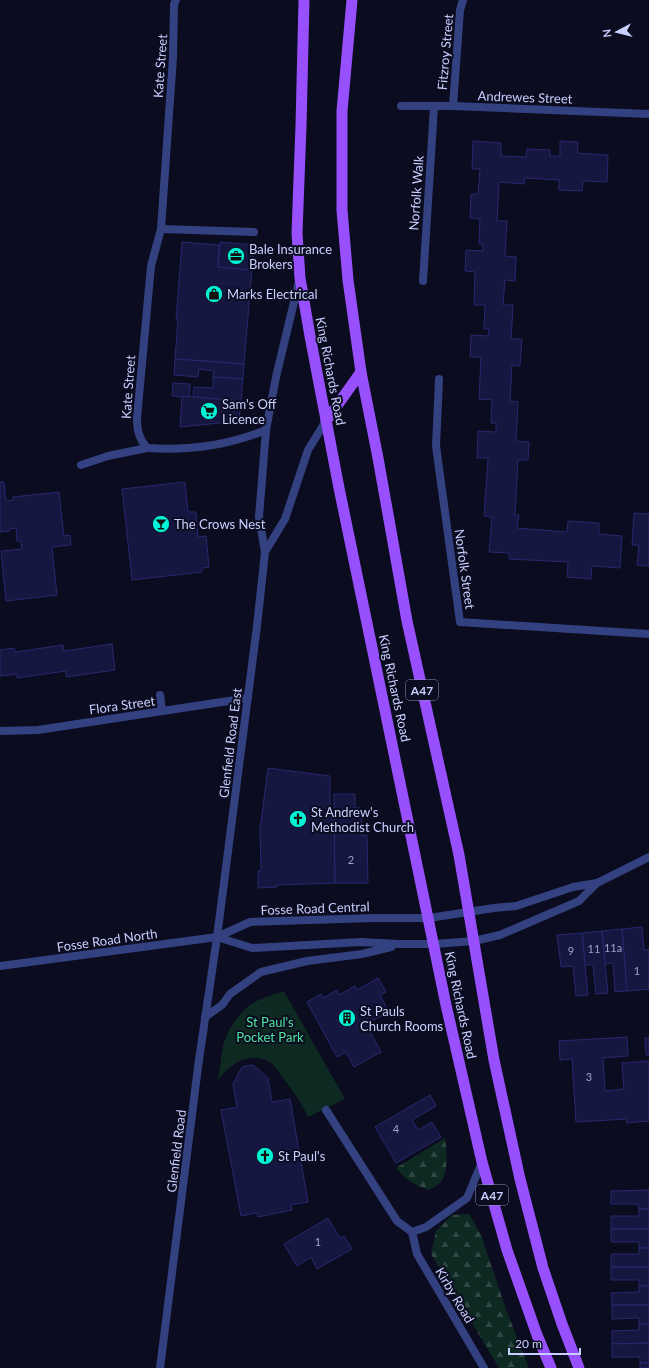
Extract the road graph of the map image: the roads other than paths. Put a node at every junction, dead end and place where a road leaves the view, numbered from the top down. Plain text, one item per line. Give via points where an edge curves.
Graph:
1 (176, 0) edge
2 (304, 0) edge
3 (352, 0) edge
4 (463, 0) edge
5 (401, 106) dead end
6 (434, 106) junction
7 (452, 106) junction
8 (649, 114) edge
9 (161, 229) junction
10 (254, 232) dead end
11 (300, 278) junction
12 (423, 281) dead end
13 (360, 372) junction
14 (439, 379) dead end
15 (326, 421) junction
16 (266, 430) junction
17 (147, 448) junction
18 (81, 465) dead end
19 (265, 552) junction
20 (649, 634) edge
21 (160, 695) dead end
22 (248, 698) junction
23 (162, 712) junction
24 (0, 731) edge
25 (649, 857) edge
26 (597, 883) junction
27 (469, 912) junction
28 (429, 918) junction
29 (217, 937) junction
30 (474, 941) junction
31 (399, 944) junction
32 (434, 944) junction
33 (0, 966) edge
34 (205, 1017) junction
35 (326, 1110) dead end
36 (482, 1162) junction
37 (412, 1232) junction
38 (160, 1368) edge
39 (484, 1368) edge
40 (551, 1368) edge
41 (579, 1368) edge

1 - 9 street, Kate Street
2 - 11 main road, King Richards Road / A47 via 297,233
3 - 13 main road, King Richards Road / A47 via 342,111 342,210
4 - 7 street, Fitzroy Street
5 - 6 street, Andrewes Street
6 - 7 street, Andrewes Street
6 - 12 street, Norfolk Walk
7 - 8 street, Andrewes Street
9 - 10 street
9 - 17 street, Kate Street via 151,266 137,418 138,433
11 - 15 main road, King Richards Road / A47
11 - 16 street, Glenfield Road East
13 - 15 main road
13 - 27 main road, King Richards Road / A47 via 407,621 459,855
14 - 20 street, Norfolk Street via 436,446 460,622
15 - 19 street, Glenfield Road East via 308,450 285,519
15 - 28 main road, King Richards Road / A47
16 - 17 street via 228,442 197,447
16 - 19 street, Glenfield Road East via 259,517
17 - 18 street
19 - 22 street, Glenfield Road East
21 - 23 street
22 - 23 street, Flora Street
22 - 29 street, Glenfield Road East
23 - 24 street, Flora Street via 38,730
25 - 26 street, Fosse Road Central
26 - 27 street, Fosse Road Central via 572,887 516,906
26 - 30 street, Fosse Road Central via 578,901 500,935
27 - 28 street, Fosse Road Central
27 - 30 main road, King Richards Road / A47
28 - 29 street, Fosse Road Central via 250,922
28 - 32 main road, King Richards Road / A47
29 - 31 street, Fosse Road Central via 252,948 361,942
29 - 33 street, Fosse Road North
29 - 34 street, Glenfield Road
30 - 32 street, Fosse Road Central
30 - 41 main road, King Richards Road / A47 via 494,1060 522,1186 543,1268
31 - 32 street, Fosse Road Central
31 - 34 street, Fosse Road Central via 362,954 307,961 261,972 230,994 222,1005
32 - 36 main road, King Richards Road / A47
34 - 38 street, Glenfield Road
35 - 37 street via 398,1221
36 - 37 street via 467,1198 426,1227
36 - 40 main road, King Richards Road / A47 via 507,1250
37 - 39 street, Kirby Road via 417,1254

